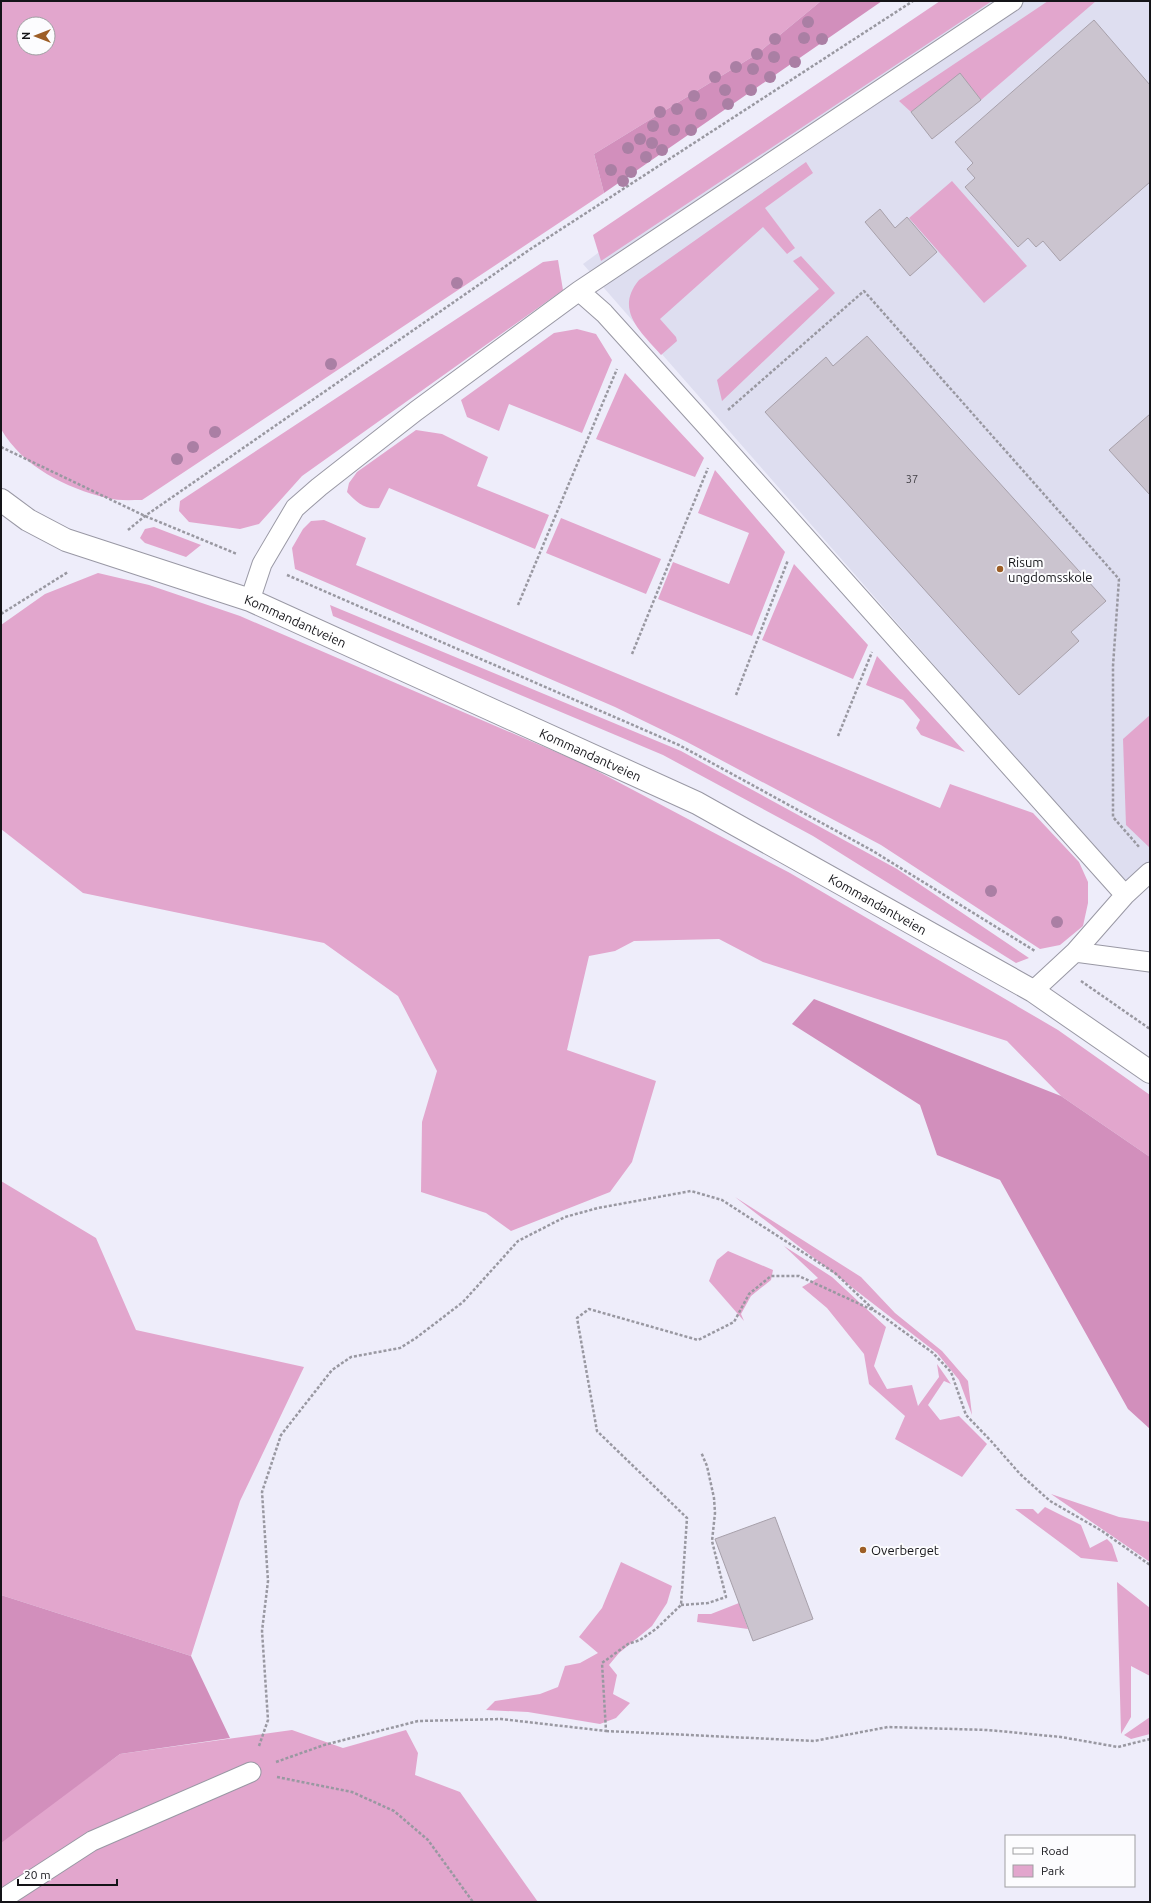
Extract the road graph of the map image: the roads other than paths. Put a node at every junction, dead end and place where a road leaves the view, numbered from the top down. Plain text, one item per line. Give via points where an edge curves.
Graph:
1 (1013, 1) edge
2 (579, 291) junction
3 (1, 500) edge
4 (250, 600) junction
5 (1150, 872) edge
6 (1125, 895) junction
7 (1075, 952) junction
8 (1150, 962) edge
9 (1033, 991) junction
10 (1150, 1072) edge
11 (251, 1772) road end
12 (1, 1900) edge

1 - 2 lane
2 - 4 lane via 416,411 295,508 262,564
2 - 6 lane via 604,313
3 - 4 street, Kommandantveien via 47,531 66,540
4 - 9 street, Kommandantveien via 697,803
5 - 6 lane
6 - 7 lane
7 - 8 lane
7 - 9 lane
9 - 10 street, Kommandantveien
11 - 12 lane via 92,1841

